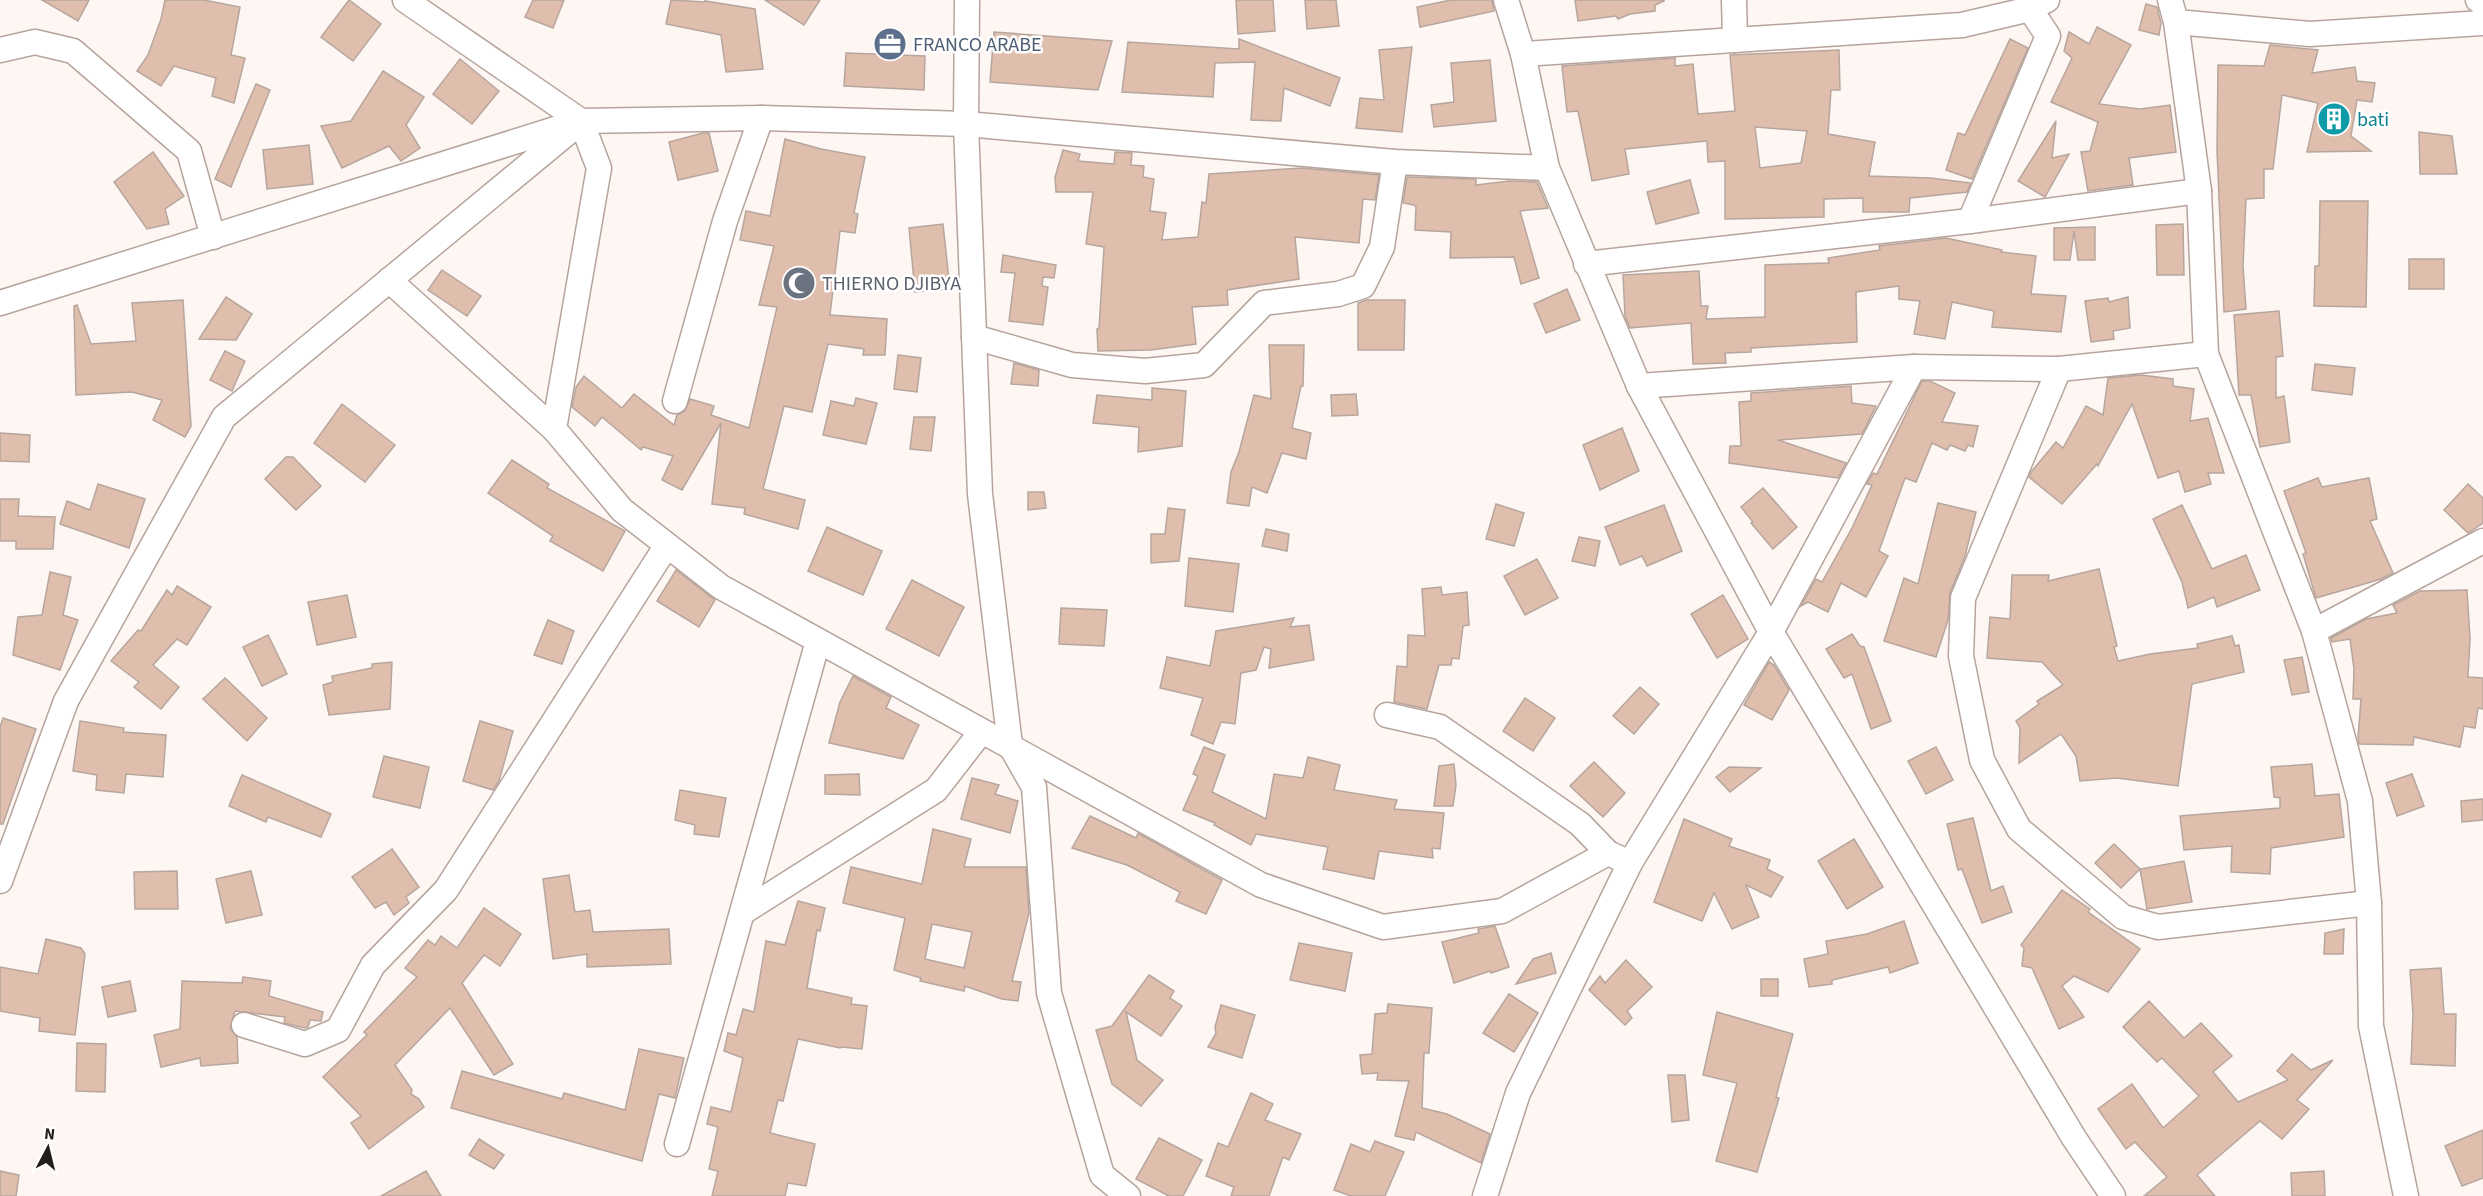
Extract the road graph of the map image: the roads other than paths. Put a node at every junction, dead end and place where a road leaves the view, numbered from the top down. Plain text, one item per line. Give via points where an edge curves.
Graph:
1 (405, 0) edge
2 (968, 0) edge
3 (1506, 0) edge
4 (1734, 0) edge
5 (2478, 0) edge
6 (2039, 4) edge
7 (2483, 4) edge
8 (2173, 11) edge
9 (2483, 23) edge
10 (1734, 40) junction
11 (0, 51) edge
12 (1523, 54) junction
13 (761, 118) junction
14 (581, 122) junction
15 (966, 124) junction
16 (1395, 162) junction
17 (1547, 168) junction
18 (2199, 191) junction
19 (1971, 221) junction
20 (213, 237) junction
21 (1586, 264) junction
22 (390, 280) junction
23 (0, 303) edge
24 (974, 337) junction
25 (2206, 354) junction
26 (1914, 368) junction
27 (2060, 369) junction
28 (1639, 386) junction
29 (675, 401) dead end
30 (554, 429) junction
31 (2483, 541) edge
32 (667, 545) junction
33 (1770, 632) junction
34 (2314, 632) junction
35 (818, 641) junction
36 (1387, 715) dead end
37 (981, 732) junction
38 (1010, 745) junction
39 (1608, 853) junction
40 (1630, 863) junction
41 (0, 881) edge
42 (2369, 903) junction
43 (743, 912) junction
44 (244, 1025) dead end
45 (677, 1144) dead end
46 (1128, 1196) edge
47 (1485, 1196) edge
48 (2113, 1196) edge
49 (2406, 1196) edge

1 - 14 street
2 - 15 street
3 - 12 street
4 - 10 street
5 - 7 street
6 - 10 street via 1962,25
6 - 19 street via 2048,36
8 - 9 street via 2310,34
8 - 18 street
10 - 12 street
11 - 20 street via 35,42 73,51 189,151
12 - 17 street
13 - 14 street
13 - 15 street
13 - 29 street via 725,221
14 - 20 street
14 - 22 street
14 - 30 street via 599,168
15 - 16 street
15 - 24 street
16 - 17 street
16 - 24 street via 1382,247 1363,286 1338,294 1264,303 1204,365 1145,371 1072,365
17 - 21 street
18 - 19 street
18 - 25 street
19 - 21 street
20 - 23 street
21 - 28 street
22 - 30 street
22 - 41 street via 224,417 66,701
24 - 38 street via 980,494
25 - 27 street
25 - 34 street
26 - 27 street
26 - 28 street
26 - 33 street
27 - 42 street via 1963,598 1961,656 1982,760 2019,830 2123,917 2158,927
28 - 33 street
30 - 32 street via 622,510
31 - 34 street
32 - 35 street via 721,587
32 - 44 street via 446,890 373,965 338,1030 305,1044
33 - 40 street
33 - 48 street via 2068,1128
34 - 42 street via 2360,801
35 - 37 street
35 - 43 street
36 - 39 street via 1440,727 1580,824
37 - 38 street
37 - 43 street via 936,790
38 - 39 street via 1261,885 1383,927 1502,911
38 - 46 street via 1034,787 1049,993 1102,1175
39 - 40 street
40 - 47 street via 1518,1093
42 - 49 street via 2371,1026
43 - 45 street

